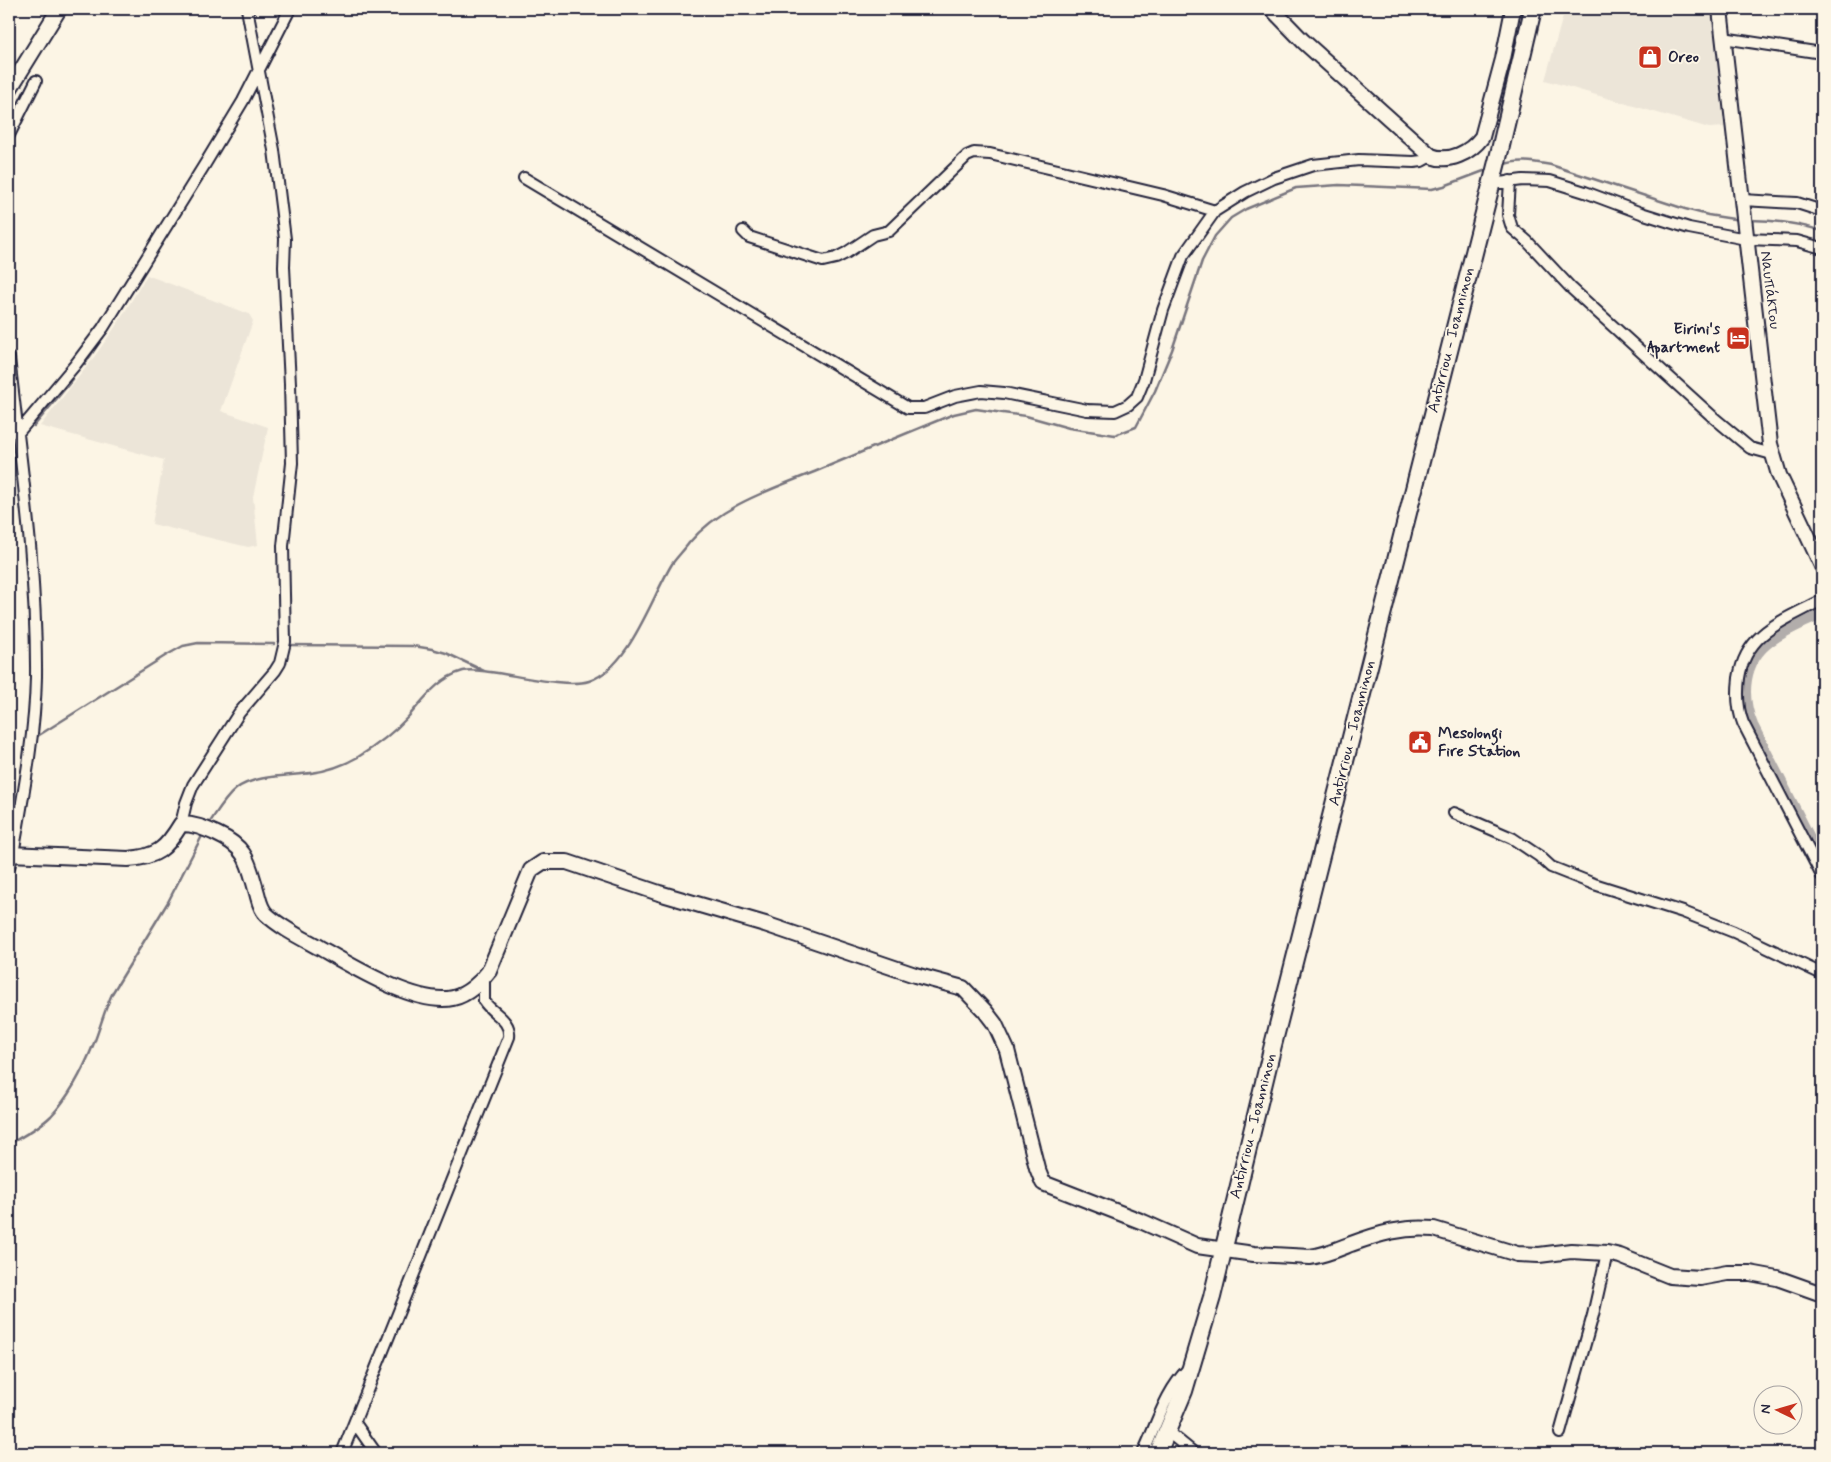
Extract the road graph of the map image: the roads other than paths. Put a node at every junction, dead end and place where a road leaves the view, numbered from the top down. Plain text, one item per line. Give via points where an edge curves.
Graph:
1 (59, 9) edge
2 (247, 9) edge
3 (290, 9) edge
4 (1272, 9) edge
5 (1513, 9) edge
6 (1533, 9) edge
7 (1720, 9) edge
8 (1723, 38) junction
9 (1822, 53) edge
10 (259, 70) junction
11 (36, 81) dead end
12 (9, 90) edge
13 (9, 135) edge
14 (1482, 137) junction
15 (1501, 145) junction
16 (1431, 156) junction
17 (524, 178) dead end
18 (1492, 181) junction
19 (1510, 181) junction
20 (1742, 206) junction
21 (1216, 211) junction
22 (1822, 211) edge
23 (743, 231) dead end
24 (1745, 236) junction
25 (1822, 248) edge
26 (9, 358) edge
27 (17, 434) junction
28 (1772, 454) junction
29 (1822, 566) edge
30 (1822, 600) edge
31 (1454, 813) dead end
32 (181, 824) junction
33 (10, 858) edge
34 (1822, 876) edge
35 (1822, 974) edge
36 (484, 979) junction
37 (1222, 1250) junction
38 (1607, 1253) junction
39 (1822, 1294) edge
40 (1192, 1364) junction
41 (355, 1422) junction
42 (1168, 1432) junction
43 (1560, 1433) dead end
44 (342, 1453) edge
45 (376, 1453) edge
46 (1143, 1453) edge
47 (1158, 1453) edge
48 (1194, 1453) edge

1 - 12 street
2 - 10 street
3 - 10 street
4 - 16 street
5 - 14 street
6 - 15 main road, Antirriou - Ioanninon
7 - 8 street, Ναυπάκτου
8 - 9 street
8 - 20 street, Ναυπάκτου
10 - 27 street via 103,328
10 - 32 street via 276,159 285,240 292,463 283,546 285,642 275,671 240,713 193,785
11 - 13 street
14 - 15 street
14 - 16 street via 1474,146 1451,158
15 - 18 main road, Antirriou - Ioanninon
16 - 21 street via 1414,162 1359,160 1313,166 1274,178
17 - 21 street via 912,409 981,391 1087,410 1115,411 1128,405 1137,397 1144,380 1163,310 1183,256
18 - 19 street
18 - 37 main road, Antirriou - Ioanninon
19 - 24 street via 1557,183 1673,223
19 - 28 street via 1508,215 1514,230 1571,288 1713,417 1750,448
20 - 22 street via 1797,203
20 - 24 street, Ναυπάκτου
21 - 23 street via 1163,195 980,153 967,156 889,231 873,235 836,258 818,260 749,237
24 - 25 street via 1797,241
24 - 28 street, Ναυπάκτου
26 - 27 street
27 - 33 street via 35,629 36,679 30,749
28 - 29 street, Ναυπάκτου
30 - 34 street via 1768,629 1754,642 1741,664 1737,695 1743,723
31 - 35 street via 1512,838 1551,866 1594,884 1725,928
32 - 33 street via 163,848 146,858
32 - 36 street via 200,826 232,841 239,847 250,870 266,914 354,968 410,993 438,998 456,997
36 - 37 street via 528,874 534,866 548,861 567,862 963,988 985,1011 1001,1035 1043,1183 1189,1243
36 - 41 street via 484,1001 509,1028 510,1037
37 - 38 street via 1310,1257 1332,1253 1369,1237 1415,1228 1434,1229 1517,1254
37 - 40 main road, Antirriou - Ioanninon
38 - 39 street via 1670,1276 1700,1278 1750,1273 1777,1278
38 - 43 street
40 - 42 main road, Antirriou - Ioanninon
40 - 46 street via 1176,1381
41 - 44 street
41 - 45 street
42 - 47 main road, Antirriou - Ioanninon
42 - 48 street

